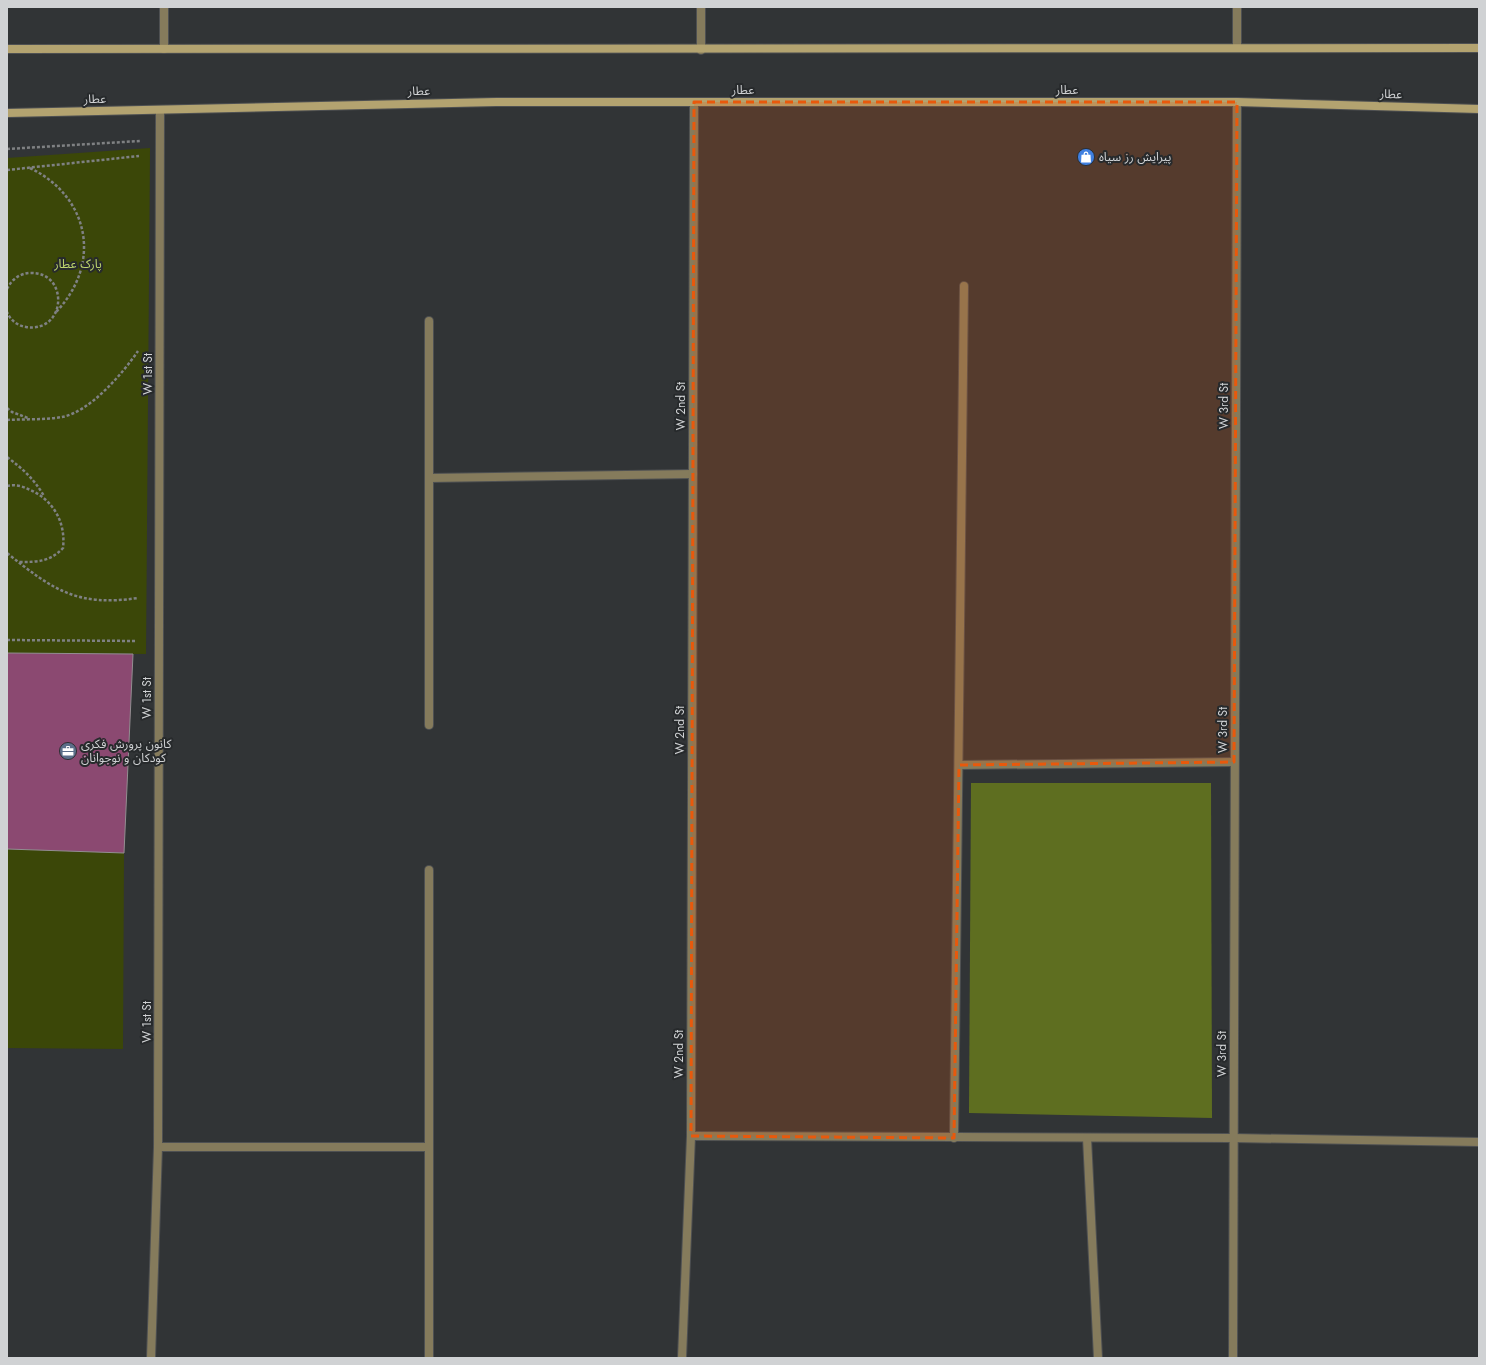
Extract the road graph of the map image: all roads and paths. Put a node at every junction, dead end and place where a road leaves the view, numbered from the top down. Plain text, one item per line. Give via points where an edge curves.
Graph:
1 (164, 7) edge
2 (701, 7) edge
3 (1237, 7) edge
4 (1237, 48) junction
5 (1479, 48) edge
6 (7, 49) edge
7 (164, 49) junction
8 (701, 50) junction
9 (694, 102) junction
10 (1236, 102) junction
11 (1479, 109) edge
12 (160, 110) junction
13 (7, 114) edge
14 (160, 139) junction
15 (7, 149) edge
16 (143, 162) dead end
17 (30, 167) junction
18 (7, 170) edge
19 (964, 286) dead end
20 (7, 289) edge
21 (7, 312) edge
22 (56, 312) junction
23 (430, 321) dead end
24 (140, 348) dead end
25 (7, 408) edge
26 (32, 418) junction
27 (7, 420) edge
28 (7, 457) edge
29 (693, 474) junction
30 (429, 478) junction
31 (7, 486) edge
32 (45, 499) junction
33 (7, 553) edge
34 (19, 562) junction
35 (140, 598) dead end
36 (7, 640) edge
37 (138, 641) dead end
38 (429, 724) dead end
39 (1234, 762) junction
40 (959, 766) junction
41 (429, 870) dead end
42 (691, 1136) junction
43 (954, 1138) junction
44 (1087, 1138) junction
45 (1233, 1138) junction
46 (1479, 1142) edge
47 (158, 1147) junction
48 (429, 1147) junction
49 (151, 1358) edge
50 (429, 1358) edge
51 (682, 1358) edge
52 (1098, 1358) edge
53 (1233, 1358) edge

1 - 7 street
2 - 8 street
3 - 4 street
4 - 5 main road
4 - 8 main road
6 - 7 main road
7 - 8 main road
9 - 10 main road, عطار
9 - 12 main road, عطار via 496,102
9 - 29 street, W 2nd St
10 - 11 main road, عطار
10 - 39 street, W 3rd St
12 - 13 main road, عطار
12 - 14 street, W 1st St
14 - 15 path
14 - 47 street, W 1st St
16 - 17 path via 139,156
17 - 18 path
17 - 22 path via 50,180 69,199 84,236 85,252 77,283 69,298
19 - 40 street
20 - 22 path via 10,283 24,274 41,274 49,278 55,286 59,304
21 - 22 path via 15,322 23,327 32,328 50,321
23 - 30 street
24 - 26 path via 121,372 89,404 63,417
25 - 26 path via 21,416
26 - 27 path
28 - 32 path via 31,477
29 - 30 street
29 - 42 street, W 2nd St
30 - 38 street
31 - 32 path via 21,486 37,492
32 - 34 path via 52,506 63,528 63,548 45,561
33 - 34 path
34 - 35 path via 56,589 72,596 112,601
36 - 37 path
39 - 40 street
39 - 45 street, W 3rd St
40 - 43 street
41 - 48 street
42 - 43 street
42 - 51 street, W 2nd St
43 - 44 street
44 - 45 street
44 - 52 street
45 - 46 street
45 - 53 street, W 3rd St
47 - 48 street
47 - 49 street, W 1st St
48 - 50 street

